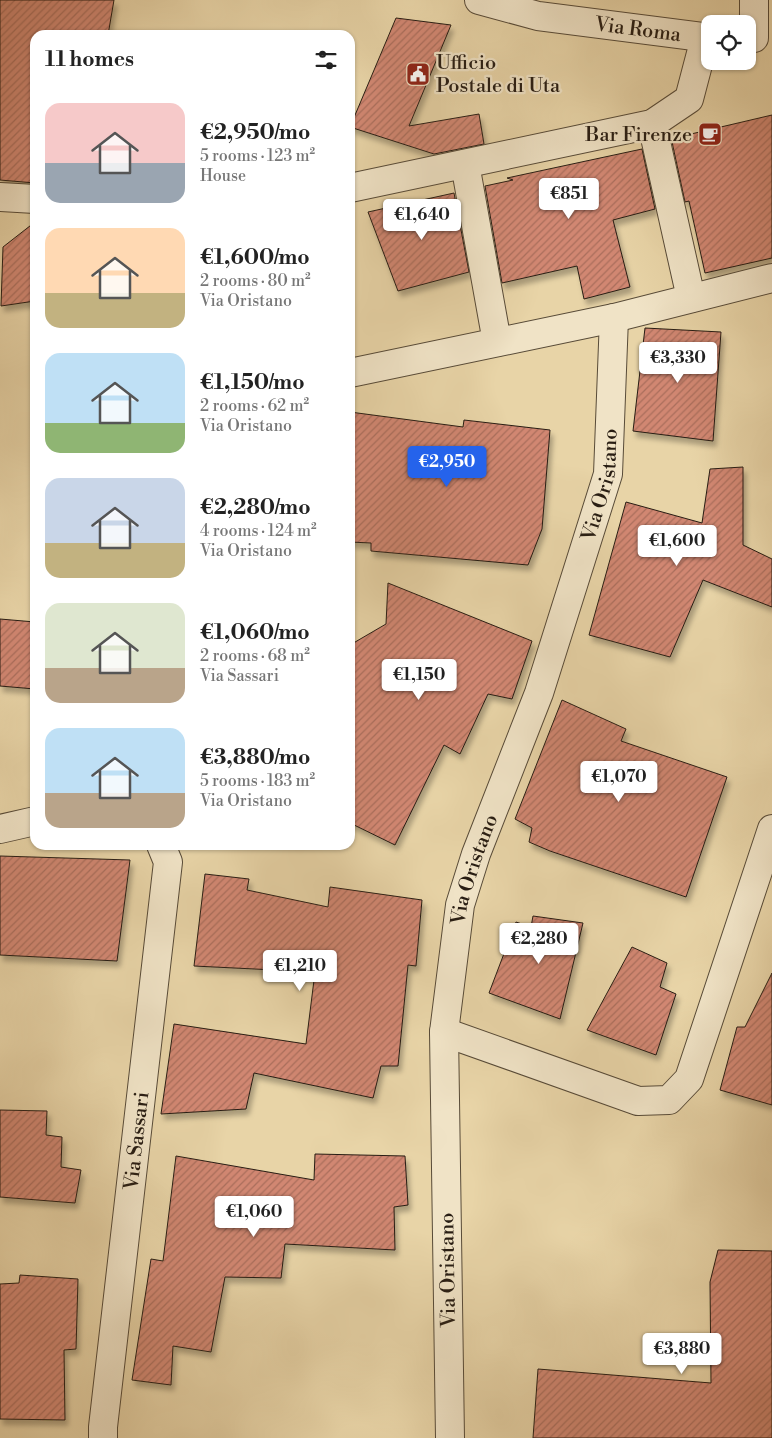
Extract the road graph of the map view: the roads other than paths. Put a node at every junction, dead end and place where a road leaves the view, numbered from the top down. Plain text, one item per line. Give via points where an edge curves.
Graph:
1 (478, 0) edge
2 (754, 0) edge
3 (539, 8) edge
4 (701, 37) edge
5 (758, 37) edge
6 (701, 60) edge
7 (652, 124) junction
8 (465, 164) junction
9 (355, 187) edge
10 (0, 197) edge
11 (30, 199) edge
12 (772, 278) edge
13 (692, 298) junction
14 (614, 318) junction
15 (497, 342) junction
16 (355, 372) edge
17 (30, 822) edge
18 (772, 828) edge
19 (0, 830) edge
20 (163, 850) edge
21 (444, 1032) junction
22 (102, 1438) edge
23 (450, 1438) edge

1 - 3 street, Via Roma
2 - 5 street
3 - 4 street, Via Roma
6 - 7 street via 689,99
7 - 8 street
7 - 13 street
8 - 9 street
8 - 15 street
10 - 11 street
12 - 13 street
13 - 14 street
14 - 15 street
14 - 21 street, Via Oristano via 608,474 539,693 476,854 460,905
15 - 16 street
17 - 19 street
18 - 21 street via 689,1079 670,1100 638,1101
20 - 22 street, Via Sassari via 168,862
21 - 23 street, Via Oristano

